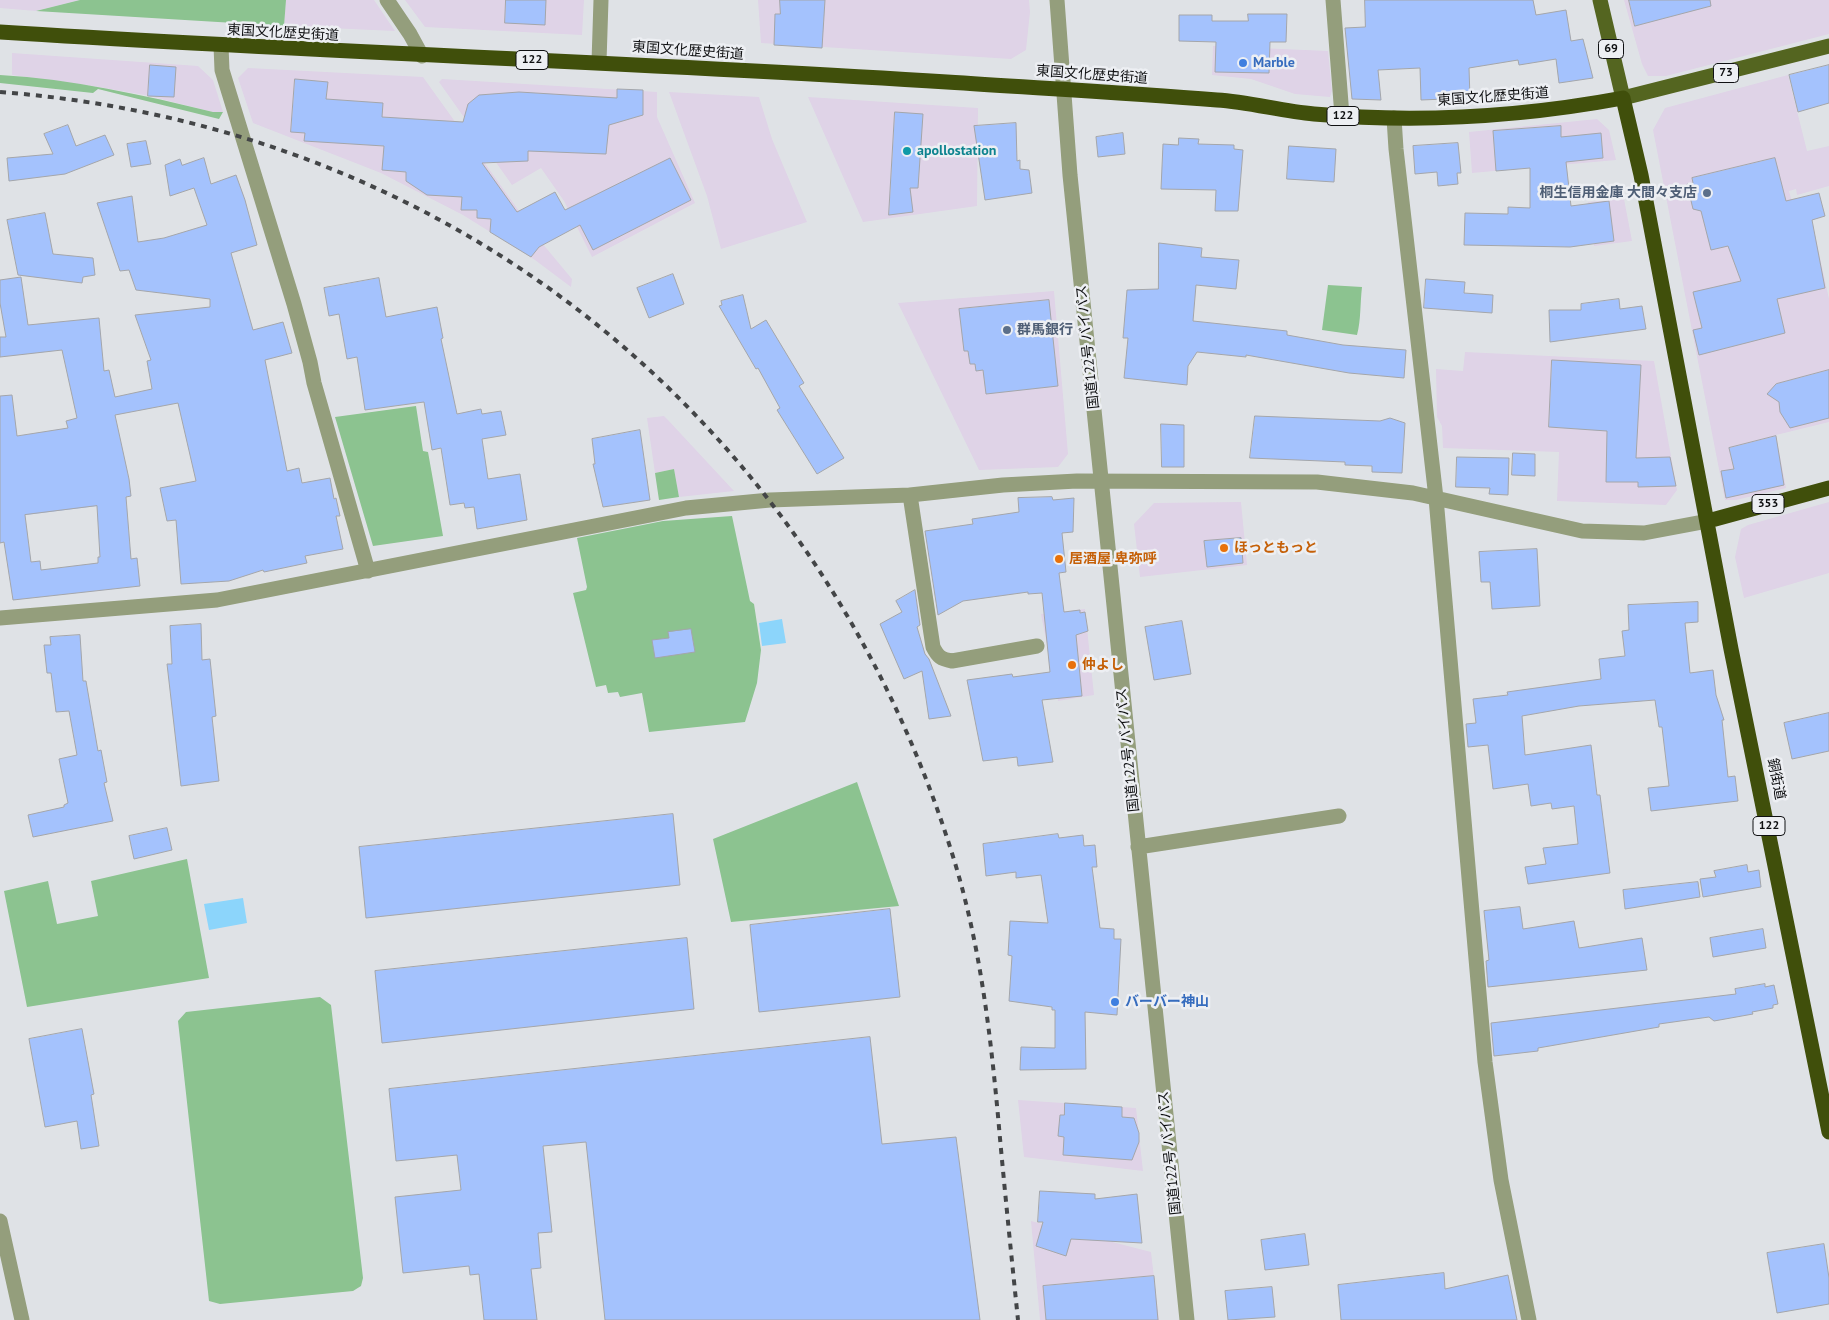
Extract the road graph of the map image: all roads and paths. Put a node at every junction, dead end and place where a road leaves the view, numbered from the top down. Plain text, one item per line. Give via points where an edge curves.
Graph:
1 (387, 0) edge
2 (602, 0) edge
3 (1057, 0) edge
4 (1333, 0) edge
5 (1600, 0) edge
6 (0, 32) edge
7 (220, 46) junction
8 (1829, 46) edge
9 (422, 56) junction
10 (598, 62) junction
11 (1063, 90) junction
12 (1623, 98) junction
13 (1342, 116) junction
14 (1394, 118) junction
15 (1103, 481) junction
16 (1829, 488) edge
17 (910, 495) junction
18 (1436, 498) junction
19 (1708, 521) junction
20 (368, 571) junction
21 (0, 618) edge
22 (1037, 646) dead end
23 (1339, 816) dead end
24 (1138, 847) junction
25 (1829, 1132) edge
26 (0, 1221) edge
27 (22, 1320) edge
28 (1187, 1320) edge
29 (1529, 1320) edge

1 - 9 street
2 - 10 street
3 - 11 street, 国道122号 バイパス
4 - 13 street
5 - 12 main road, 69
6 - 7 highway, 東国文化歴史街道 / 122
7 - 9 highway, 東国文化歴史街道 / 122
7 - 20 street via 222,70 296,312
8 - 12 main road, 73
9 - 10 highway, 東国文化歴史街道 / 122
10 - 11 highway, 東国文化歴史街道 / 122
11 - 13 highway, 東国文化歴史街道 / 122 via 1223,100
11 - 15 street, 国道122号 バイパス
12 - 14 highway, 東国文化歴史街道 / 122 via 1510,114
12 - 19 highway, 122
13 - 14 highway, 東国文化歴史街道 / 122
14 - 18 street
15 - 17 street via 1003,485
15 - 18 street via 1317,482
15 - 24 street, 国道122号 バイパス
16 - 19 highway, 353
17 - 20 street via 770,500 686,508
17 - 22 street via 936,654 941,659 952,660
18 - 19 street via 1582,531 1644,533
18 - 29 street via 1485,1062 1501,1180
19 - 25 highway, 銅街道 / 122
20 - 21 street via 217,600
23 - 24 street
24 - 28 street, 国道122号 バイパス
26 - 27 street

